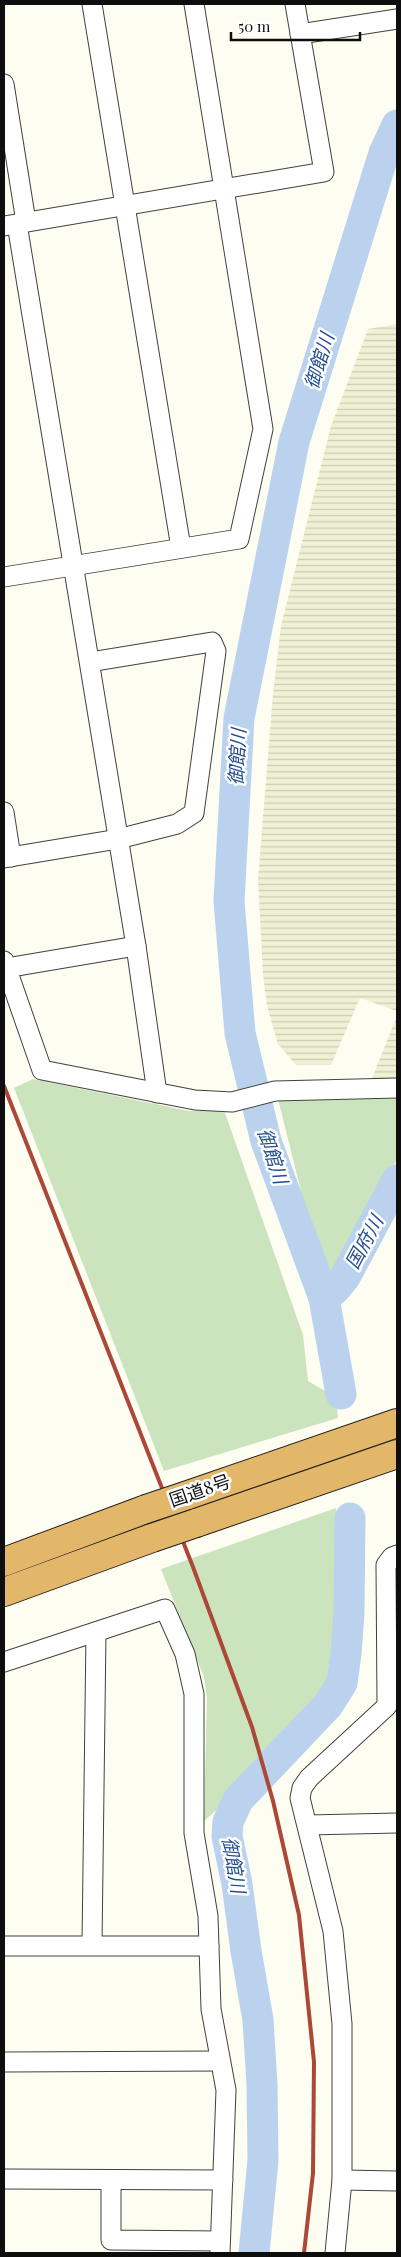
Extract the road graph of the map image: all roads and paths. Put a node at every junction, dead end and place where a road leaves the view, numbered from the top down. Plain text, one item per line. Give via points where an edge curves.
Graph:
1 (92, 4) edge
2 (194, 4) edge
3 (295, 4) edge
4 (397, 20) edge
5 (300, 34) junction
6 (4, 84) edge
7 (225, 189) junction
8 (125, 205) junction
9 (16, 224) edge
10 (181, 548) junction
11 (75, 566) junction
12 (4, 577) edge
13 (90, 662) junction
14 (4, 812) edge
15 (118, 839) junction
16 (7, 857) edge
17 (136, 946) junction
18 (5, 964) edge
19 (397, 1088) edge
20 (158, 1093) junction
21 (397, 1423) edge
22 (397, 1454) edge
23 (397, 1555) edge
24 (4, 1562) edge
25 (4, 1592) edge
26 (96, 1632) junction
27 (4, 1662) edge
28 (392, 1693) edge
29 (397, 1823) edge
30 (308, 1825) junction
31 (92, 1945) junction
32 (4, 1946) edge
33 (209, 1946) junction
34 (220, 2061) junction
35 (4, 2062) edge
36 (4, 2179) edge
37 (111, 2180) junction
38 (223, 2180) junction
39 (342, 2180) junction
40 (397, 2181) edge
41 (220, 2247) edge
42 (335, 2253) edge

1 - 8 street
2 - 7 street
3 - 5 street
4 - 5 street
5 - 7 street via 324,172
6 - 9 street
7 - 8 street
7 - 10 street via 263,429 239,539
8 - 9 street
8 - 10 street
9 - 11 street
10 - 11 street
11 - 12 street
11 - 13 street
13 - 15 street
13 - 15 street via 212,642 216,651 194,813 177,824
14 - 16 street
15 - 16 street
15 - 17 street
17 - 18 street
17 - 20 street
18 - 20 street via 42,1070
19 - 20 street via 275,1092 232,1102 194,1100
21 - 24 highway, 国道8号, bridge via 146,1509
22 - 25 highway, 国道8号, bridge
23 - 28 street via 386,1565
26 - 27 street
26 - 31 street
26 - 33 street via 165,1609 185,1654 194,1694 194,1833 208,1916
28 - 30 street via 387,1706 302,1788 300,1798
29 - 30 street
30 - 39 street via 333,1931 342,2024
31 - 32 street
31 - 33 street
33 - 34 street via 211,2009
34 - 35 street
34 - 38 street via 226,2107
36 - 37 street
37 - 38 street
37 - 41 street via 111,2240
38 - 41 street
39 - 40 street
39 - 42 street

